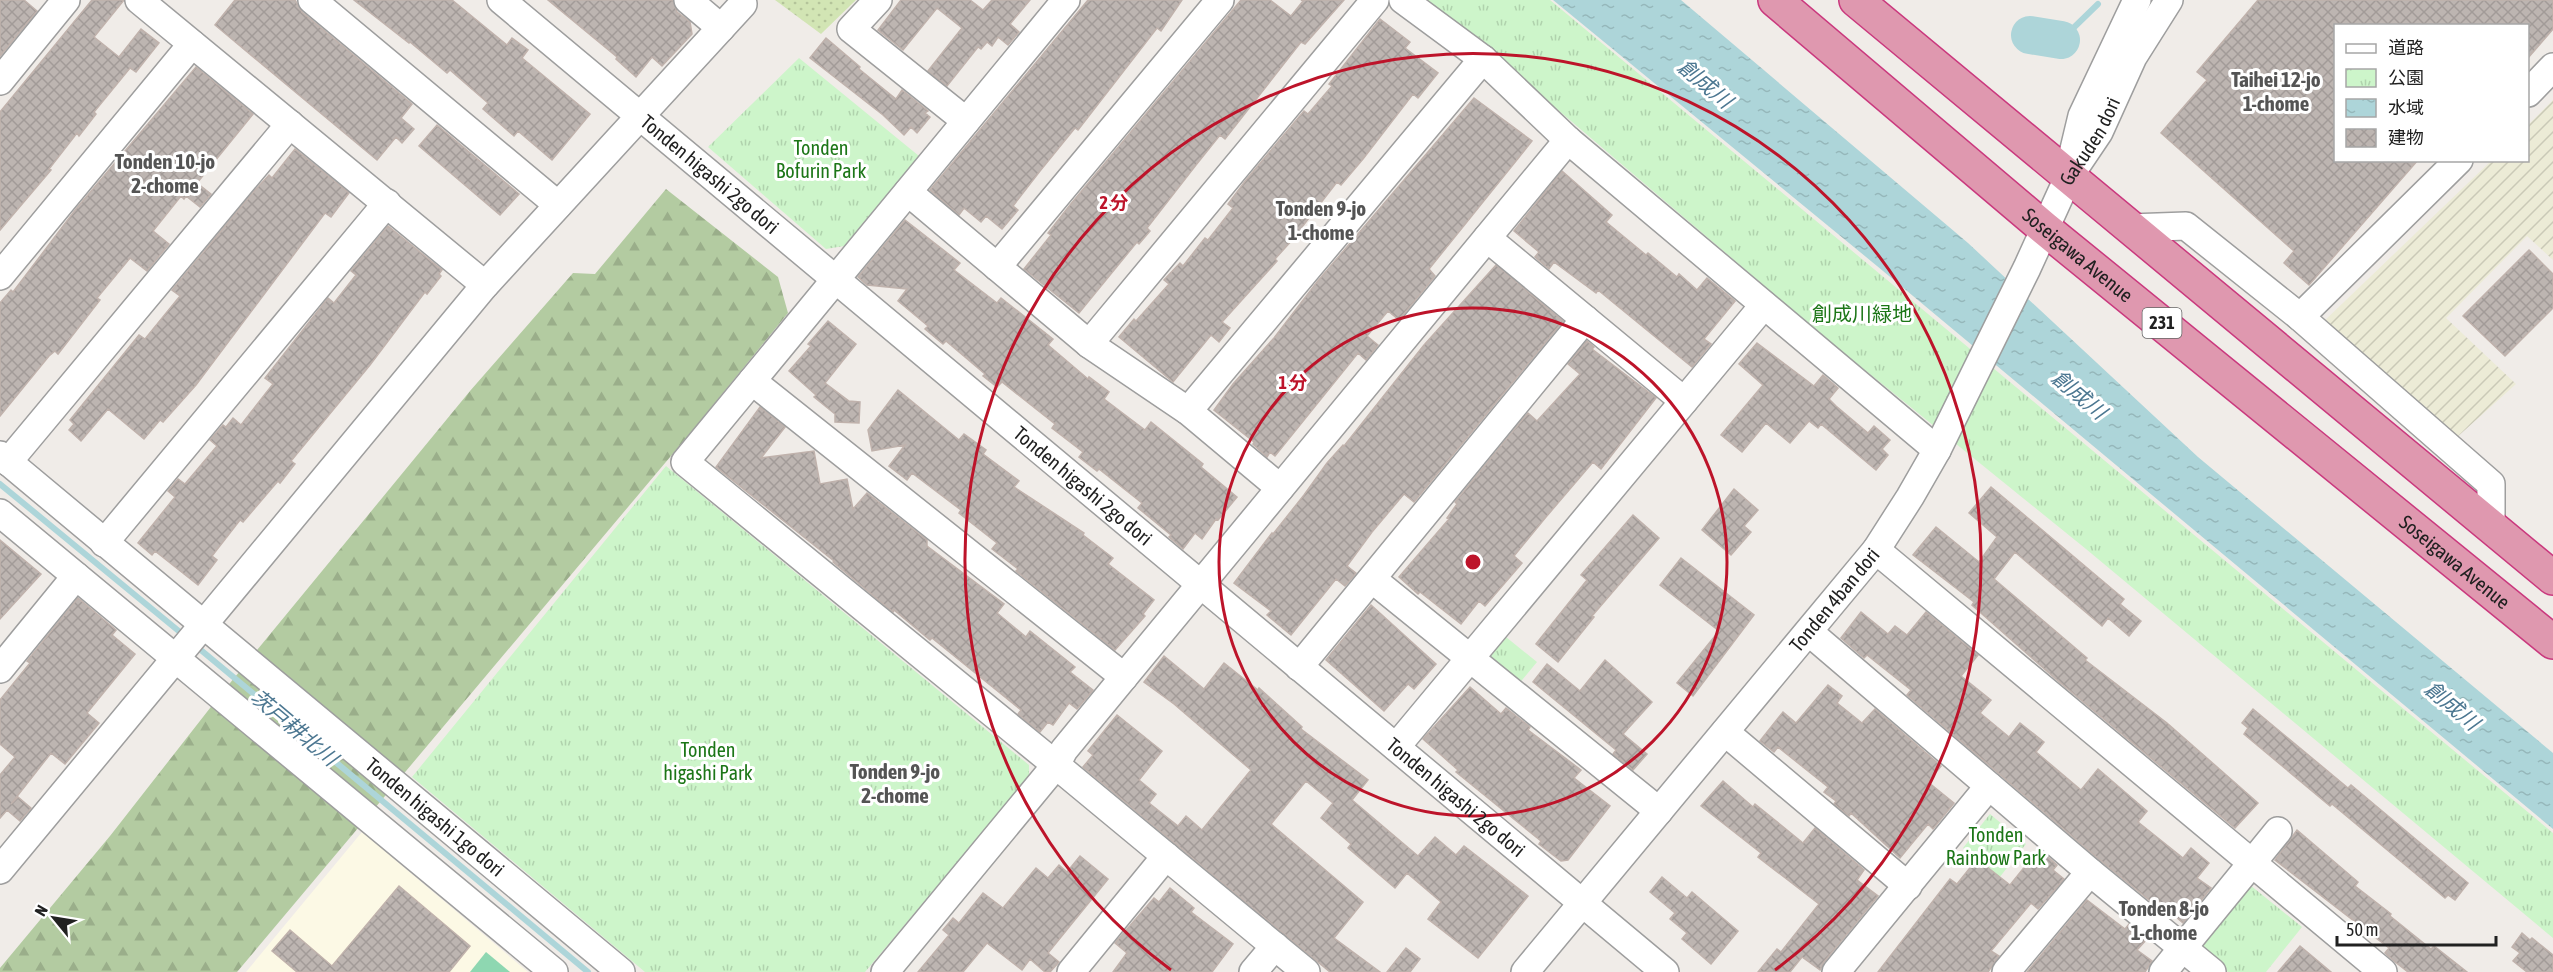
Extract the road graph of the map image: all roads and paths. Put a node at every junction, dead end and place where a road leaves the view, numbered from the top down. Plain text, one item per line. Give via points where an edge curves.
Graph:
1 (66, 0) edge
2 (139, 0) edge
3 (312, 0) edge
4 (501, 0) edge
5 (688, 0) edge
6 (878, 0) edge
7 (1066, 0) edge
8 (1220, 0) edge
9 (1375, 0) edge
10 (1403, 0) edge
11 (1775, 0) edge
12 (1856, 0) edge
13 (2137, 0) edge
14 (2169, 0) edge
15 (743, 4) dead end
16 (721, 28) junction
17 (192, 44) junction
18 (1483, 59) junction
19 (2553, 67) edge
20 (0, 81) edge
21 (2529, 92) edge
22 (639, 115) junction
23 (966, 121) junction
24 (290, 124) junction
25 (1568, 140) junction
26 (2457, 162) edge
27 (2068, 178) junction
28 (908, 192) junction
29 (387, 203) junction
30 (558, 205) junction
31 (2044, 228) junction
32 (2130, 228) junction
33 (1487, 238) junction
34 (997, 267) junction
35 (0, 276) edge
36 (836, 279) junction
37 (485, 285) junction
38 (1764, 305) junction
39 (2300, 317) junction
40 (1585, 319) junction
41 (1089, 344) junction
42 (752, 381) junction
43 (1684, 401) junction
44 (1188, 411) junction
45 (1937, 450) junction
46 (4, 458) edge
47 (1280, 489) junction
48 (0, 513) edge
49 (2492, 528) junction
50 (104, 543) junction
51 (1876, 550) junction
52 (76, 576) junction
53 (2553, 578) edge
54 (1372, 579) junction
55 (1201, 584) junction
56 (1809, 632) junction
57 (191, 641) junction
58 (2553, 642) edge
59 (1470, 658) junction
60 (1299, 667) junction
61 (0, 669) edge
62 (1124, 677) junction
63 (1725, 732) junction
64 (1396, 747) junction
65 (1056, 765) junction
66 (1989, 786) junction
67 (1659, 811) junction
68 (2278, 831) dead end
69 (1166, 856) junction
70 (2253, 862) junction
71 (0, 870) edge
72 (2090, 872) junction
73 (1908, 886) junction
74 (1582, 903) junction
75 (1275, 946) junction
76 (2183, 948) junction
77 (554, 972) edge
78 (621, 972) edge
79 (885, 972) edge
80 (1071, 972) edge
81 (1253, 972) edge
82 (1306, 972) edge
83 (1525, 972) edge
84 (1665, 972) edge
85 (1836, 972) edge
86 (2006, 972) edge
87 (2163, 972) edge
88 (2212, 972) edge
89 (2384, 972) edge

1 - 20 street
2 - 17 street
3 - 30 street
4 - 22 street, Tonden higashi 2go dori
5 - 16 street
6 - 23 street via 851,29
7 - 23 street
8 - 34 street
9 - 41 street
10 - 18 street
11 - 31 highway, Soseigawa Avenue / 231
12 - 27 highway, 231
13 - 27 street, Gakuden dori via 2082,116
14 - 27 street, Gakuden dori via 2133,57 2099,132
15 - 16 street
16 - 22 street
17 - 24 street
17 - 35 street
18 - 25 street
18 - 44 street
19 - 21 street
22 - 30 street
22 - 36 street, Tonden higashi 2go dori
23 - 28 street
24 - 29 street
24 - 46 street
25 - 33 street
25 - 38 street
26 - 39 street
27 - 31 street, Tonden 4ban dori
27 - 32 highway, 231
28 - 34 street
28 - 36 street
29 - 37 street
29 - 50 street
30 - 37 street
31 - 45 street, Tonden 4ban dori
31 - 58 highway, Soseigawa Avenue / 231
32 - 39 street via 2186,226
32 - 49 highway, 231
33 - 40 street
33 - 47 street
34 - 41 street
36 - 42 street
36 - 55 street, Tonden higashi 2go dori
37 - 57 street
38 - 43 street
38 - 45 street
39 - 49 street via 2491,484
40 - 43 street
40 - 54 street
41 - 44 street
42 - 62 street
42 - 65 street via 685,462
43 - 59 street
44 - 47 street
45 - 51 street, Tonden 4ban dori
46 - 50 street, Tonden higashi 1go dori
47 - 55 street
48 - 52 street, Tonden higashi 1go dori
49 - 53 highway, 231
50 - 57 street, Tonden higashi 1go dori
51 - 56 street, Tonden 4ban dori
51 - 70 street
52 - 57 street, Tonden higashi 1go dori
52 - 61 street
54 - 59 street
54 - 60 street
55 - 60 street, Tonden higashi 2go dori
55 - 62 street
56 - 63 street, Tonden 4ban dori
56 - 66 street
57 - 71 street
57 - 77 street, Tonden higashi 1go dori
57 - 78 street, Tonden higashi 1go dori
59 - 64 street
59 - 67 street
60 - 64 street, Tonden higashi 2go dori
62 - 65 street
63 - 67 street, Tonden 4ban dori
63 - 73 street
64 - 74 street, Tonden higashi 2go dori
65 - 69 street
65 - 79 street
66 - 72 street
66 - 73 street
67 - 74 street, Tonden 4ban dori
68 - 70 street
69 - 75 street
69 - 80 street
70 - 76 street
70 - 89 street
72 - 76 street
72 - 86 street
73 - 85 street
74 - 83 street, Tonden 4ban dori
74 - 84 street, Tonden higashi 2go dori
75 - 81 street
75 - 82 street
76 - 87 street
76 - 88 street

